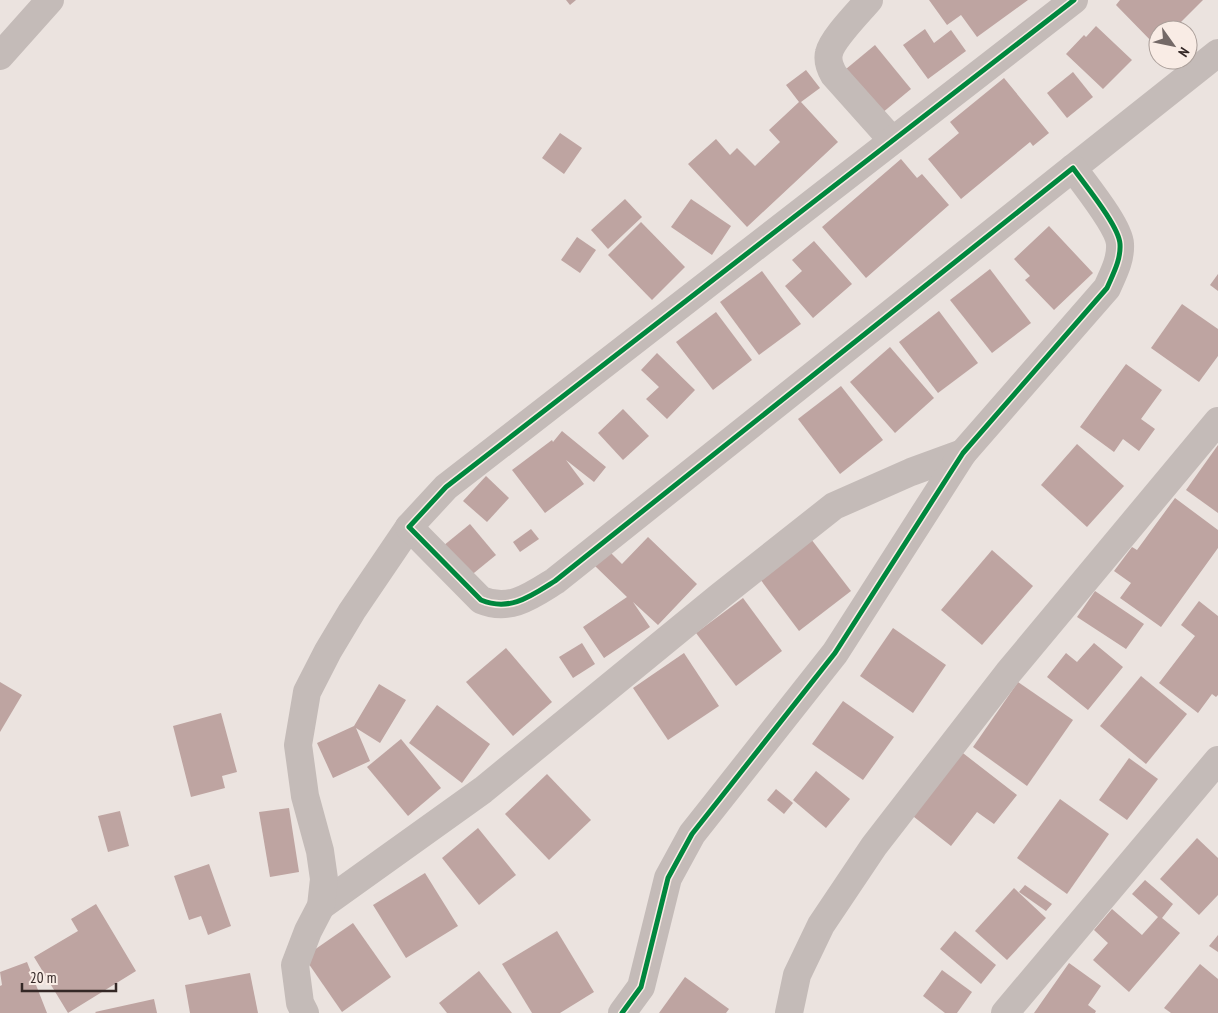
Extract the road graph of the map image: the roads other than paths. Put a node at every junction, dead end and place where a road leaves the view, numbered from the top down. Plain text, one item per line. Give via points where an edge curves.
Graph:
1 (50, 0) edge
2 (869, 0) edge
3 (1074, 0) edge
4 (1218, 53) edge
5 (0, 56) edge
6 (892, 140) junction
7 (1073, 168) junction
8 (1218, 421) edge
9 (963, 453) junction
10 (409, 527) junction
11 (1218, 760) edge
12 (321, 906) junction
13 (305, 1013) edge
14 (622, 1013) edge
15 (788, 1013) edge
16 (1005, 1013) edge

1 - 5 street
2 - 6 street via 835,40 829,52 829,66
3 - 6 street
4 - 7 street
6 - 10 street via 446,488
7 - 9 street via 1115,228 1120,243 1118,265 1107,288
7 - 10 street via 555,581 528,598 493,605 481,600
8 - 15 street via 1008,674 874,846 821,925 796,975
9 - 12 street via 834,506 483,790
9 - 14 street via 835,653 692,834 668,878 641,987
10 - 12 street via 352,611 307,692 298,745 305,796 323,870
11 - 16 street
12 - 13 street via 295,965 300,1003

